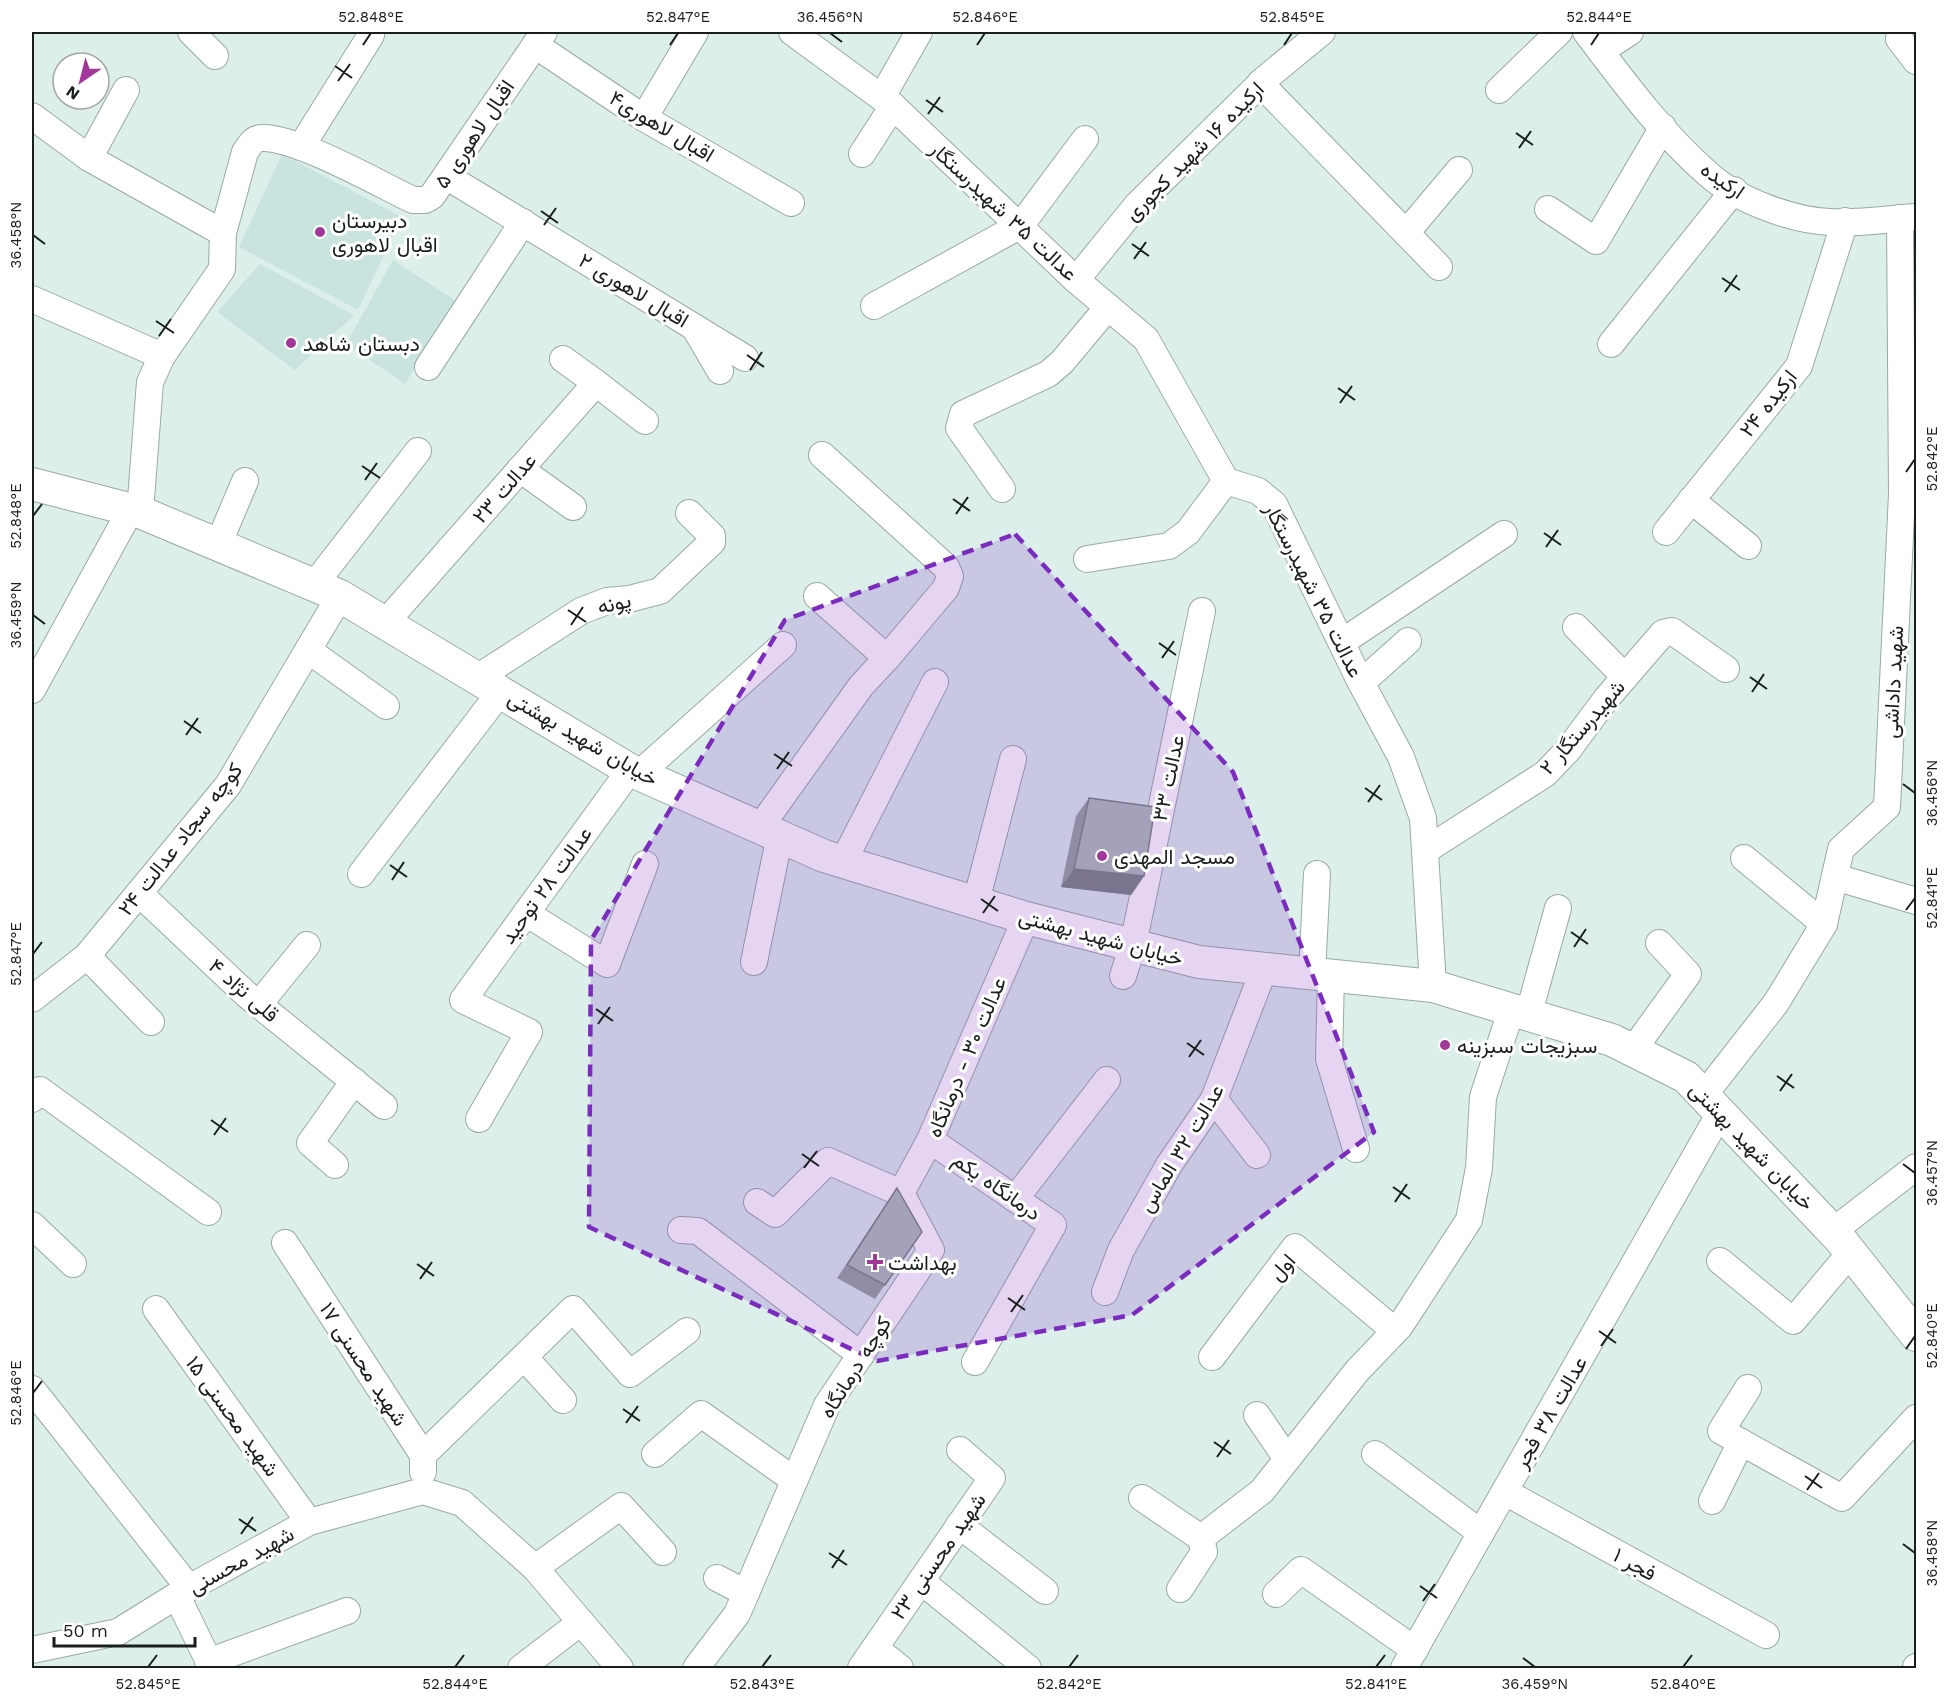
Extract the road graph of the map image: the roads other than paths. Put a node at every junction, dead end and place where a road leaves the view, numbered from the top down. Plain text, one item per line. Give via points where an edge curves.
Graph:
1 (191, 32) edge
2 (695, 32) edge
3 (792, 32) edge
4 (919, 32) edge
5 (1322, 32) edge
6 (1559, 32) edge
7 (1630, 32) edge
8 (375, 37) edge
9 (540, 38) edge
10 (1899, 39) dead end
11 (1594, 41) edge
12 (215, 56) dead end
13 (1917, 62) edge
14 (1260, 83) junction
15 (126, 90) dead end
16 (1499, 90) dead end
17 (887, 102) junction
18 (32, 116) edge
19 (644, 118) junction
20 (1663, 127) junction
21 (1085, 139) dead end
22 (301, 147) junction
23 (862, 154) dead end
24 (89, 158) junction
25 (1460, 170) dead end
26 (446, 176) junction
27 (1734, 190) junction
28 (791, 203) dead end
29 (1548, 209) dead end
30 (1908, 218) edge
31 (1845, 221) junction
32 (522, 222) junction
33 (1021, 225) junction
34 (223, 233) junction
35 (1406, 233) junction
36 (1439, 267) dead end
37 (1076, 280) junction
38 (32, 299) edge
39 (874, 306) dead end
40 (1108, 307) junction
41 (694, 327) junction
42 (1611, 344) dead end
43 (162, 356) junction
44 (746, 358) dead end
45 (562, 359) dead end
46 (428, 367) dead end
47 (720, 371) dead end
48 (596, 383) junction
49 (645, 421) dead end
50 (418, 451) dead end
51 (822, 455) dead end
52 (520, 469) junction
53 (245, 482) dead end
54 (1226, 482) junction
55 (32, 484) edge
56 (1002, 489) dead end
57 (1691, 500) junction
58 (573, 507) dead end
59 (135, 510) junction
60 (689, 513) dead end
61 (1666, 532) dead end
62 (1504, 534) dead end
63 (218, 545) junction
64 (1748, 546) dead end
65 (1087, 559) dead end
66 (327, 591) junction
67 (817, 596) dead end
68 (1202, 611) dead end
69 (385, 623) junction
70 (1576, 627) dead end
71 (1408, 641) dead end
72 (1342, 642) junction
73 (783, 645) dead end
74 (308, 650) junction
75 (887, 658) junction
76 (1726, 669) dead end
77 (1625, 677) junction
78 (935, 682) dead end
79 (1362, 682) junction
80 (489, 684) junction
81 (32, 690) edge
82 (386, 706) dead end
83 (1013, 759) dead end
84 (635, 772) junction
85 (771, 831) junction
86 (1841, 849) joint
87 (1426, 850) junction
88 (1744, 858) dead end
89 (843, 862) junction
90 (645, 864) dead end
91 (361, 874) dead end
92 (1317, 874) dead end
93 (1835, 876) junction
94 (139, 892) junction
95 (1917, 901) edge
96 (976, 902) junction
97 (1558, 908) dead end
98 (526, 913) junction
99 (1026, 918) junction
100 (1824, 924) junction
101 (1659, 943) dead end
102 (307, 945) dead end
103 (1133, 945) junction
104 (87, 956) junction
105 (754, 962) dead end
106 (1264, 969) junction
107 (1322, 975) junction
108 (1123, 976) dead end
109 (1433, 986) junction
110 (32, 999) edge
111 (259, 1005) junction
112 (1520, 1013) junction
113 (151, 1022) dead end
114 (1633, 1050) junction
115 (1107, 1080) dead end
116 (354, 1081) junction
117 (32, 1099) edge
118 (1214, 1099) junction
119 (1712, 1104) junction
120 (384, 1106) dead end
121 (479, 1119) dead end
122 (930, 1140) junction
123 (1356, 1149) dead end
124 (1257, 1155) dead end
125 (334, 1165) dead end
126 (1917, 1167) edge
127 (901, 1193) junction
128 (1015, 1199) junction
129 (757, 1202) dead end
130 (208, 1212) dead end
131 (32, 1225) edge
132 (681, 1230) dead end
133 (1842, 1241) junction
134 (285, 1243) dead end
135 (1720, 1261) dead end
136 (73, 1264) dead end
137 (1105, 1292) dead end
138 (156, 1309) dead end
139 (687, 1331) dead end
140 (1395, 1331) junction
141 (1917, 1335) edge
142 (861, 1355) junction
143 (524, 1357) junction
144 (1212, 1357) dead end
145 (975, 1362) dead end
146 (1748, 1388) dead end
147 (32, 1389) edge
148 (563, 1400) dead end
149 (1257, 1415) dead end
150 (1917, 1418) edge
151 (1741, 1442) junction
152 (960, 1450) dead end
153 (655, 1454) dead end
154 (1375, 1454) dead end
155 (423, 1455) junction
156 (1287, 1459) junction
157 (794, 1480) junction
158 (423, 1491) junction
159 (1504, 1492) junction
160 (1142, 1498) dead end
161 (1712, 1500) dead end
162 (309, 1522) junction
163 (959, 1525) junction
164 (1481, 1533) junction
165 (1201, 1538) junction
166 (663, 1551) dead end
167 (535, 1568) junction
168 (717, 1578) dead end
169 (921, 1581) junction
170 (1180, 1589) dead end
171 (1045, 1591) dead end
172 (183, 1592) junction
173 (1276, 1594) dead end
174 (741, 1604) junction
175 (347, 1611) dead end
176 (581, 1622) junction
177 (1766, 1635) dead end
178 (32, 1650) edge
179 (868, 1658) edge
180 (1409, 1659) edge
181 (210, 1665) edge
182 (521, 1668) edge
183 (620, 1668) edge
184 (696, 1668) edge
185 (900, 1668) edge
186 (1028, 1668) edge

1 - 12 street
2 - 19 street
3 - 17 street, عدالت ۳۵ شهیدرستگار
4 - 17 street
5 - 14 street, ارکیده ۱۶ شهید کجوری
6 - 16 street
7 - 11 street
8 - 22 street
9 - 19 street, اقبال لاهوری۴
9 - 26 street, اقبال لاهوری ۵
10 - 13 street
11 - 20 street, ارکیده
14 - 35 street
14 - 37 street, ارکیده ۱۶ شهید کجوری via 1137,205
15 - 24 street
17 - 23 street
17 - 33 street, عدالت ۳۵ شهیدرستگار
18 - 24 street
19 - 28 street, اقبال لاهوری۴
20 - 27 street, ارکیده via 1709,175
20 - 29 street via 1596,241
21 - 33 street
22 - 26 street, اقبال لاهوری ۵ via 413,200 426,201
22 - 34 street, اقبال لاهوری ۵ via 262,138 253,140 245,152
24 - 34 street
25 - 35 street
26 - 32 street, اقبال لاهوری ۲
27 - 31 street, ارکیده via 1783,214
27 - 42 street
30 - 31 street, ارکیده
30 - 86 street, شهید داداشی via 1902,494 1887,807
31 - 57 street, ارکیده ۲۴ via 1798,366
32 - 41 street, اقبال لاهوری ۲
32 - 46 street
33 - 37 street, عدالت ۳۵ شهیدرستگار
33 - 39 street
34 - 43 street via 222,269
35 - 36 street
37 - 40 street, عدالت ۳۵ شهیدرستگار
38 - 43 street
40 - 54 street, عدالت ۳۵ شهیدرستگار via 1152,346
40 - 56 street via 1048,374 963,414 959,428
41 - 44 street, اقبال لاهوری ۲
41 - 47 street
43 - 59 street via 150,382
45 - 48 street
48 - 49 street
48 - 52 street, عدالت ۲۳
50 - 66 street, کوچه سجاد عدالت ۲۴
51 - 75 street via 946,567 950,576 946,588
52 - 58 street
52 - 69 street, عدالت ۲۳
53 - 63 street
54 - 65 street via 1188,532 1169,546
54 - 72 street, عدالت ۳۵ شهیدرستگار via 1258,491 1274,504
55 - 59 main road, خیابان شهید بهشتی
57 - 61 street, ارکیده ۲۴
57 - 64 street
59 - 63 main road, خیابان شهید بهشتی
59 - 81 street
60 - 80 street, پونه via 712,536 712,542 660,591 607,601 581,611
62 - 72 street
63 - 66 main road, خیابان شهید بهشتی
66 - 69 main road, خیابان شهید بهشتی
66 - 74 street, کوچه سجاد عدالت ۲۴
67 - 75 street
68 - 103 street, عدالت ۳۳
69 - 80 main road, خیابان شهید بهشتی
70 - 77 street
71 - 79 street
72 - 79 street, عدالت ۳۵ شهیدرستگار
73 - 84 street, عدالت ۲۸ توحید
74 - 82 street
74 - 94 street, کوچه سجاد عدالت ۲۴ via 228,785
75 - 85 street via 861,686
76 - 77 street, شهیدرستگار ۲ via 1667,630
77 - 87 street, شهیدرستگار ۲ via 1545,774
78 - 89 street
79 - 87 street, عدالت ۳۵ شهیدرستگار via 1401,757 1423,818
80 - 84 main road, خیابان شهید بهشتی
80 - 91 street
83 - 96 street
84 - 85 main road, خیابان شهید بهشتی
84 - 98 street, عدالت ۲۸ توحید
85 - 89 main road, خیابان شهید بهشتی
85 - 105 street
86 - 93 street, عدالت ۳۸ فجر
87 - 109 street, عدالت ۳۵ شهیدرستگار
88 - 100 street
89 - 96 main road, خیابان شهید بهشتی
90 - 98 street via 607,964
92 - 107 street
93 - 95 street
93 - 100 street, عدالت ۳۸ فجر
94 - 104 street, کوچه سجاد عدالت ۲۴
94 - 111 street, قلی نژاد ۴
96 - 99 main road, خیابان شهید بهشتی
97 - 112 street
98 - 121 street, عدالت ۲۸ توحید via 463,1000 529,1032
99 - 103 main road, خیابان شهید بهشتی
99 - 122 street, عدالت ۳۰ - درمانگاه
100 - 119 street, عدالت ۳۸ فجر
101 - 114 street via 1688,974
102 - 111 street
103 - 106 main road, خیابان شهید بهشتی via 1199,962
103 - 108 street, عدالت ۳۳
104 - 110 street, کوچه سجاد عدالت ۲۴
104 - 113 street
106 - 107 main road, خیابان شهید بهشتی
106 - 118 street, عدالت ۳۲ الماس
107 - 109 main road, خیابان شهید بهشتی
107 - 123 street via 1329,1059
109 - 112 main road, خیابان شهید بهشتی
111 - 116 street, قلی نژاد ۴
112 - 114 main road, خیابان شهید بهشتی
112 - 140 street via 1483,1097 1479,1168 1469,1220
114 - 119 main road, خیابان شهید بهشتی via 1686,1077
115 - 128 street
116 - 120 street, قلی نژاد ۴
116 - 125 street via 310,1143
117 - 130 street via 40,1090
118 - 124 street
118 - 137 street, عدالت ۳۲ الماس via 1169,1166 1121,1250
119 - 133 main road, خیابان شهید بهشتی
119 - 159 street, عدالت ۳۸ فجر
122 - 127 street, عدالت ۳۰ - درمانگاه
122 - 128 street, درمانگاه یکم
126 - 133 street
127 - 129 street via 828,1161 775,1214
127 - 142 street, کوچه درمانگاه via 931,1251
128 - 145 street, درمانگاه یکم via 1053,1225
131 - 136 street
132 - 142 street via 698,1231
133 - 135 street via 1793,1321
133 - 141 main road, خیابان شهید بهشتی
134 - 155 street, شهید محسنی ۱۷
138 - 162 street, شهید محسنی ۱۵
139 - 143 street via 630,1374 573,1309
140 - 144 street, اول via 1295,1247
140 - 156 street via 1357,1371
142 - 157 street, کوچه درمانگاه via 827,1405
143 - 148 street
143 - 155 street
146 - 151 street via 1721,1431
147 - 172 street
149 - 156 street
150 - 151 street via 1842,1498
151 - 161 street
152 - 163 street, شهید محسنی ۲۳ via 992,1478
153 - 157 street via 702,1414
154 - 164 street
155 - 158 street
156 - 165 street via 1262,1491
157 - 174 street, کوچه درمانگاه
158 - 162 street, شهید محسنی
158 - 167 street via 462,1503
159 - 164 street, عدالت ۳۸ فجر
159 - 177 street, فجر ۱
160 - 165 street
162 - 172 street, شهید محسنی
163 - 169 street, شهید محسنی ۲۳
163 - 171 street
164 - 180 street, عدالت ۳۸ فجر
165 - 170 street via 1204,1552
166 - 167 street via 621,1506
167 - 176 street
168 - 174 street
169 - 179 street, شهید محسنی ۲۳
169 - 186 street
172 - 178 street, شهید محسنی via 118,1632
172 - 181 street
173 - 180 street via 1301,1570
174 - 184 street, کوچه درمانگاه
175 - 181 street
176 - 182 street
176 - 183 street
179 - 185 street

